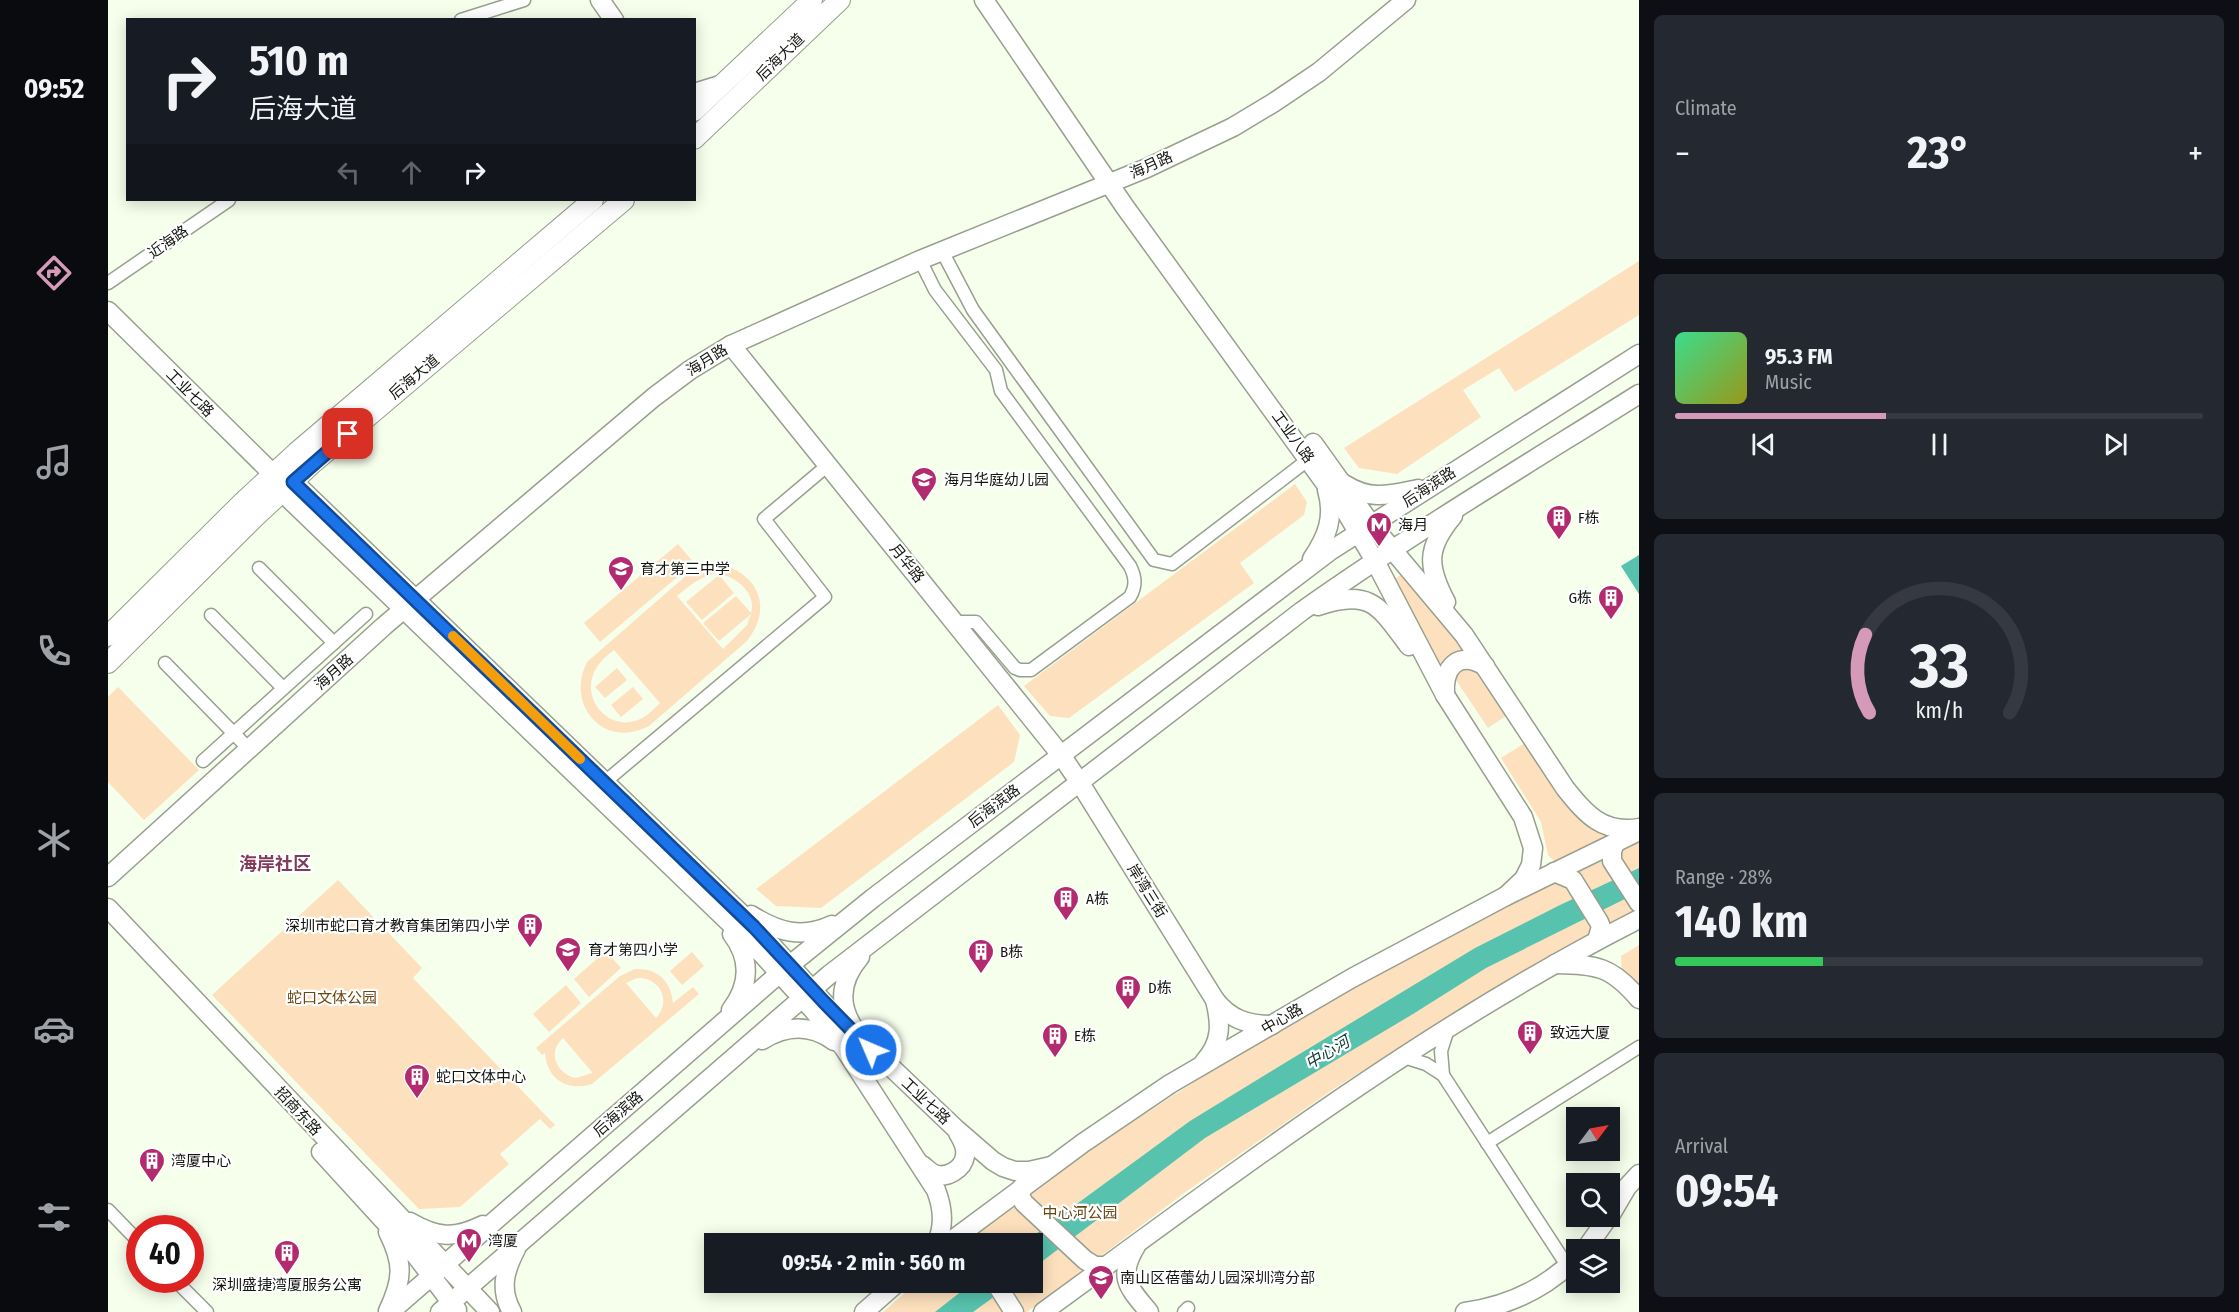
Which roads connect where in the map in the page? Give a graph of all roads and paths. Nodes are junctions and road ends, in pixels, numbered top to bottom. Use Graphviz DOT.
graph roads {
  1 [pos="524,0"];
  2 [pos="600,0"];
  3 [pos="812,0"];
  4 [pos="840,0"];
  5 [pos="984,0"];
  6 [pos="996,0"];
  7 [pos="1406,0"];
  8 [pos="467,18"];
  9 [pos="613,18"];
  10 [pos="724,83"];
  11 [pos="696,92"];
  12 [pos="696,109"];
  13 [pos="696,137"];
  14 [pos="1115,181"];
  15 [pos="228,201"];
  16 [pos="592,201"];
  17 [pos="623,201"];
  18 [pos="942,251"];
  19 [pos="920,260"];
  20 [pos="108,283"];
  21 [pos="108,311"];
  22 [pos="731,345"];
  23 [pos="1639,354"];
  24 [pos="1639,394"];
  25 [pos="1309,459"];
  26 [pos="828,465"];
  27 [pos="1322,477"];
  28 [pos="1340,481"];
  29 [pos="282,483"];
  30 [pos="1429,487"];
  31 [pos="1463,504"];
  32 [pos="1364,528"];
  33 [pos="1392,550"];
  34 [pos="1375,561"];
  35 [pos="259,568"];
  36 [pos="1306,569"];
  37 [pos="409,605"];
  38 [pos="1302,611"];
  39 [pos="366,614"];
  40 [pos="211,615"];
  41 [pos="954,622"];
  42 [pos="1464,635"];
  43 [pos="108,636"];
  44 [pos="334,643"];
  45 [pos="108,663"];
  46 [pos="165,663"];
  47 [pos="1485,666"];
  48 [pos="283,688"];
  49 [pos="1445,695"];
  50 [pos="234,733"];
  51 [pos="249,749"];
  52 [pos="1061,755"];
  53 [pos="202,760"];
  54 [pos="1080,783"];
  55 [pos="599,788"];
  56 [pos="1639,830"];
  57 [pos="1614,852"];
  58 [pos="1554,872"];
  59 [pos="108,877"];
  60 [pos="1506,896"];
  61 [pos="718,901"];
  62 [pos="1639,903"];
  63 [pos="108,908"];
  64 [pos="852,914"];
  65 [pos="1639,919"];
  66 [pos="108,924"];
  67 [pos="1598,931"];
  68 [pos="875,940"];
  69 [pos="1554,964"];
  70 [pos="785,969"];
  71 [pos="807,993"];
  72 [pos="1639,999"];
  73 [pos="1215,1000"];
  74 [pos="1272,1025"];
  75 [pos="719,1027"];
  76 [pos="1449,1027"];
  77 [pos="1639,1047"];
  78 [pos="844,1048"];
  79 [pos="871,1050"];
  80 [pos="732,1057"];
  81 [pos="1404,1057"];
  82 [pos="683,1058"];
  83 [pos="1199,1067"];
  84 [pos="1443,1075"];
  85 [pos="703,1083"];
  86 [pos="956,1129"];
  87 [pos="1487,1143"];
  88 [pos="921,1164"];
  89 [pos="1051,1166"];
  90 [pos="1639,1174"];
  91 [pos="543,1178"];
  92 [pos="1023,1195"];
  93 [pos="1620,1198"];
  94 [pos="566,1203"];
  95 [pos="108,1210"];
  96 [pos="389,1216"];
  97 [pos="496,1220"];
  98 [pos="126,1229"];
  99 [pos="939,1233"];
  100 [pos="969,1233"];
  101 [pos="1139,1242"];
  102 [pos="519,1244"];
  103 [pos="1566,1255"];
  104 [pos="1106,1266"];
  105 [pos="1566,1268"];
  106 [pos="438,1270"];
  107 [pos="467,1288"];
  108 [pos="188,1293"];
  109 [pos="886,1293"];
  110 [pos="1002,1293"];
  111 [pos="450,1309"];
  112 [pos="207,1312"];
  113 [pos="389,1312"];
  114 [pos="490,1312"];
  115 [pos="512,1312"];
  116 [pos="864,1312"];
  117 [pos="1014,1312"];
  118 [pos="1043,1312"];
  119 [pos="1149,1312"];
  120 [pos="1465,1312"];
  1 -- 8 [label="street"];
  2 -- 9 [label="main road"];
  3 -- 10 [label="main road, 后海大道"];
  4 -- 13 [label="main road, 后海大道"];
  5 -- 14 [label="main road, 工业八路"];
  6 -- 14 [label="main road, 工业八路"];
  7 -- 14 [label="main road, 海月路"];
  10 -- 11 [label="main road"];
  10 -- 12 [label="main road, 后海大道"];
  14 -- 18 [label="main road, 海月路"];
  14 -- 25 [label="main road, 工业八路"];
  14 -- 28 [label="main road, 工业八路"];
  15 -- 20 [label="street, 近海路"];
  16 -- 29 [label="main road, 后海大道"];
  17 -- 29 [label="main road, 后海大道"];
  18 -- 19 [label="main road, 海月路"];
  18 -- 25 [label="street"];
  19 -- 22 [label="main road, 海月路"];
  19 -- 41 [label="street"];
  21 -- 29 [label="main road, 工业七路"];
  22 -- 26 [label="main road, 月华路"];
  22 -- 37 [label="main road, 海月路"];
  23 -- 30 [label="main road, 后海滨路"];
  24 -- 31 [label="main road"];
  25 -- 27 [label="main road, 工业八路"];
  26 -- 41 [label="main road, 月华路"];
  26 -- 55 [label="street"];
  27 -- 32 [label="main road, 工业八路"];
  27 -- 36 [label="main road"];
  28 -- 30 [label="main road"];
  28 -- 32 [label="main road, 工业八路"];
  29 -- 37 [label="main road, 工业七路"];
  29 -- 43 [label="main road, 后海大道"];
  29 -- 45 [label="main road, 后海大道"];
  30 -- 32 [label="main road, 后海滨路"];
  31 -- 33 [label="main road"];
  31 -- 42 [label="main road"];
  32 -- 33 [label="main road, 工业八路"];
  32 -- 34 [label="main road, 工业八路"];
  32 -- 36 [label="main road, 后海滨路"];
  33 -- 34 [label="main road"];
  33 -- 42 [label="main road, 工业八路"];
  34 -- 38 [label="main road"];
  34 -- 49 [label="main road, 工业八路"];
  35 -- 44 [label="street"];
  36 -- 52 [label="main road, 后海滨路"];
  37 -- 51 [label="main road, 海月路"];
  37 -- 55 [label="main road, 工业七路"];
  38 -- 49 [label="main road"];
  38 -- 54 [label="main road"];
  39 -- 44 [label="street"];
  40 -- 48 [label="street"];
  41 -- 52 [label="main road, 月华路"];
  42 -- 47 [label="main road, 工业八路"];
  44 -- 48 [label="street"];
  46 -- 50 [label="street"];
  47 -- 49 [label="main road"];
  47 -- 56 [label="main road, 工业八路"];
  48 -- 50 [label="street"];
  49 -- 60 [label="main road, 工业八路"];
  50 -- 51 [label="street"];
  50 -- 53 [label="street"];
  51 -- 59 [label="main road, 海月路"];
  52 -- 54 [label="main road, 月华路"];
  52 -- 64 [label="main road, 后海滨路"];
  54 -- 68 [label="main road"];
  54 -- 73 [label="main road, 岸湾三街"];
  55 -- 61 [label="main road, 工业七路"];
  56 -- 57 [label="main road, 中心路"];
  57 -- 58 [label="main road, 中心路"];
  57 -- 62 [label="main road"];
  58 -- 60 [label="main road, 中心路"];
  58 -- 67 [label="main road"];
  60 -- 74 [label="main road, 中心路"];
  61 -- 64 [label="main road"];
  61 -- 70 [label="main road, 工业七路"];
  61 -- 75 [label="main road"];
  63 -- 96 [label="main road, 招商东路"];
  64 -- 70 [label="main road, 后海滨路"];
  65 -- 67 [label="main road"];
  66 -- 96 [label="main road, 招商东路"];
  67 -- 69 [label="main road"];
  68 -- 71 [label="main road"];
  68 -- 79 [label="main road"];
  69 -- 72 [label="main road"];
  69 -- 76 [label="main road"];
  70 -- 71 [label="main road, 工业七路"];
  70 -- 75 [label="main road, 后海滨路"];
  71 -- 78 [label="main road, 工业七路"];
  71 -- 79 [label="main road, 工业七路"];
  71 -- 80 [label="main road"];
  73 -- 74 [label="main road"];
  73 -- 83 [label="main road"];
  74 -- 83 [label="main road, 中心路"];
  75 -- 82 [label="main road, 后海滨路"];
  76 -- 81 [label="main road"];
  76 -- 84 [label="street"];
  77 -- 87 [label="street"];
  78 -- 80 [label="main road"];
  78 -- 88 [label="main road, 工业七路"];
  79 -- 86 [label="main road, 工业七路"];
  80 -- 85 [label="main road"];
  81 -- 84 [label="street"];
  81 -- 101 [label="main road"];
  82 -- 85 [label="main road"];
  82 -- 91 [label="main road, 后海滨路"];
  83 -- 89 [label="main road, 中心路"];
  84 -- 87 [label="street"];
  85 -- 94 [label="main road"];
  86 -- 88 [label="main road"];
  86 -- 89 [label="main road, 工业七路"];
  87 -- 103 [label="street"];
  88 -- 99 [label="main road, 工业七路"];
  89 -- 92 [label="main road, 中心路"];
  90 -- 93 [label="main road"];
  91 -- 94 [label="main road"];
  91 -- 97 [label="main road, 后海滨路"];
  92 -- 100 [label="main road, 中心路"];
  92 -- 104 [label="main road"];
  94 -- 102 [label="main road"];
  95 -- 98 [label="street"];
  96 -- 97 [label="main road"];
  96 -- 106 [label="main road, 招商东路"];
  96 -- 113 [label="main road"];
  97 -- 106 [label="main road, 后海滨路"];
  101 -- 104 [label="main road"];
  101 -- 119 [label="main road"];
  102 -- 107 [label="main road"];
  102 -- 115 [label="main road"];
  104 -- 118 [label="main road"];
  105 -- 120 [label="main road"];
  106 -- 107 [label="main road, 招商东路"];
  106 -- 111 [label="main road, 招商东路"];
  106 -- 113 [label="main road, 后海滨路"];
  107 -- 111 [label="main road"];
  107 -- 114 [label="main road, 招商东路"];
  108 -- 112 [label="street"];
  109 -- 116 [label="main road"];
  110 -- 117 [label="main road"];
}
